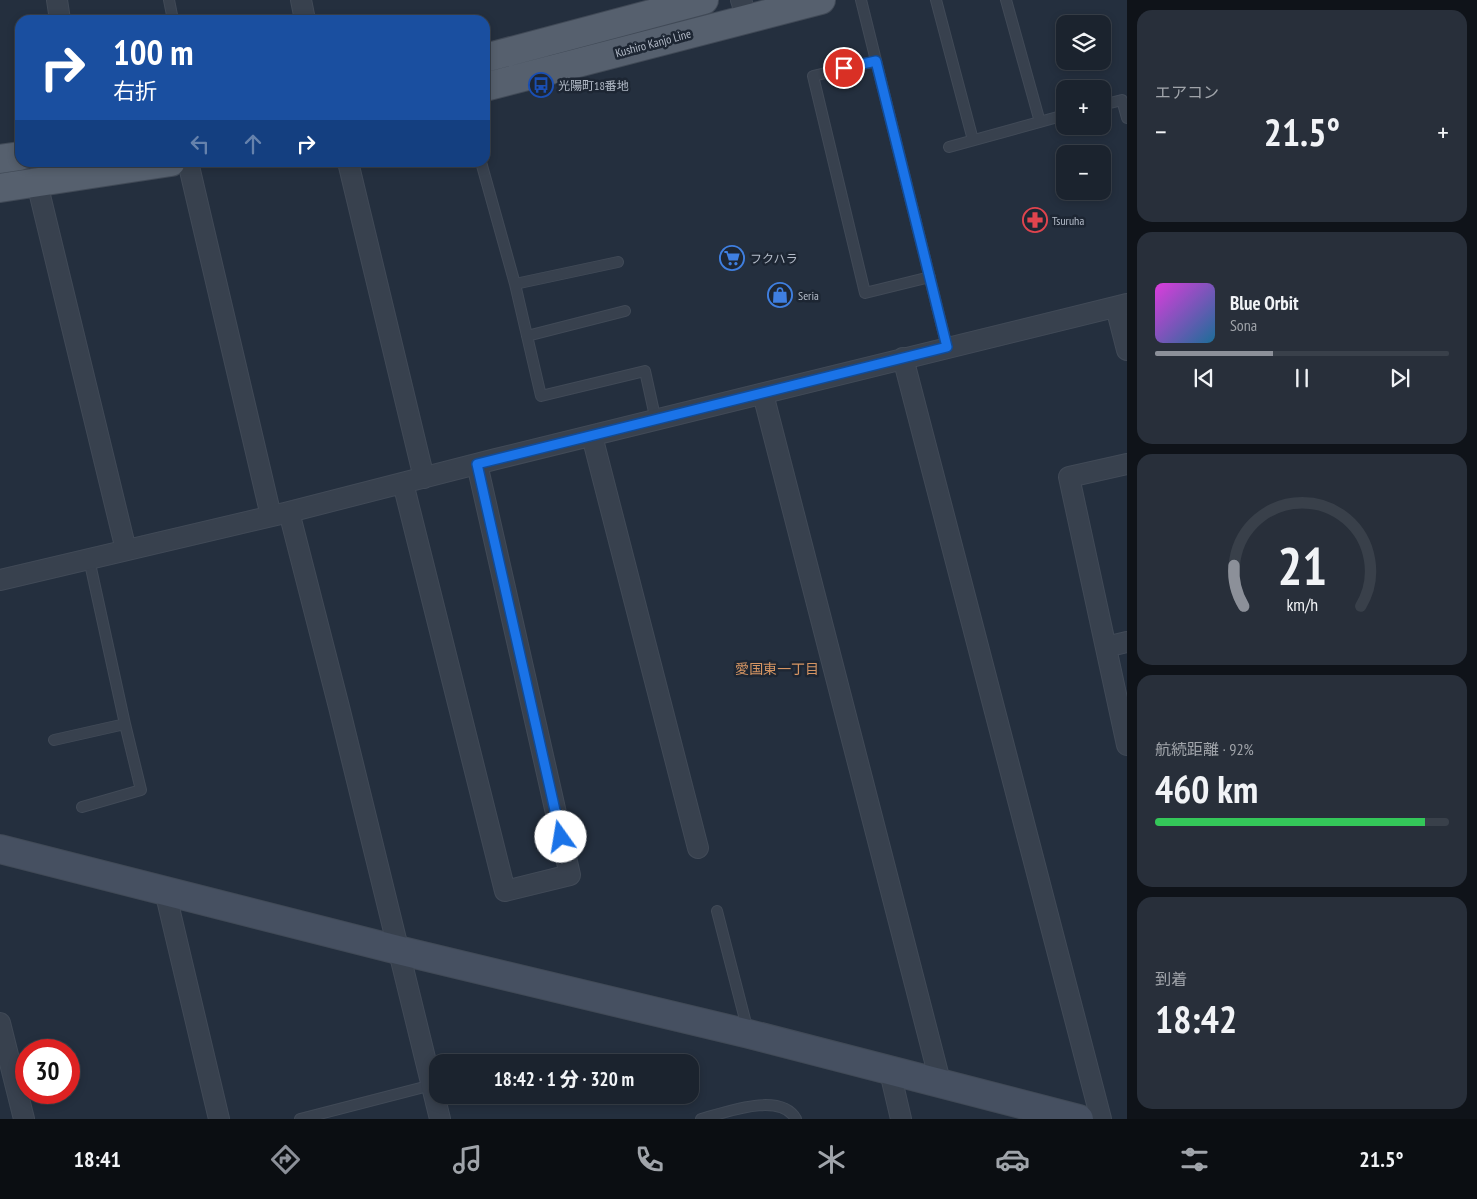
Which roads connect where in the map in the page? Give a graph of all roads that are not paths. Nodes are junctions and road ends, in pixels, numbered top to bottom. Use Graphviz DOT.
graph roads {
  1 [pos="57,0"];
  2 [pos="169,0"];
  3 [pos="301,0"];
  4 [pos="704,0"];
  5 [pos="820,0"];
  6 [pos="861,0"];
  7 [pos="936,0"];
  8 [pos="1006,0"];
  9 [pos="744,9"];
  10 [pos="59,15"];
  11 [pos="172,15"];
  12 [pos="304,15"];
  13 [pos="490,57"];
  14 [pos="876,61"];
  15 [pos="490,85"];
  16 [pos="1111,103"];
  17 [pos="1056,118"];
  18 [pos="1127,118"];
  19 [pos="1040,122"];
  20 [pos="973,140"];
  21 [pos="949,147"];
  22 [pos="15,157"];
  23 [pos="0,159"];
  24 [pos="139,167"];
  25 [pos="189,167"];
  26 [pos="349,167"];
  27 [pos="482,167"];
  28 [pos="37,183"];
  29 [pos="0,188"];
  30 [pos="618,262"];
  31 [pos="930,277"];
  32 [pos="515,284"];
  33 [pos="1122,306"];
  34 [pos="625,311"];
  35 [pos="527,336"];
  36 [pos="947,347"];
  37 [pos="1127,350"];
  38 [pos="903,358"];
  39 [pos="763,394"];
  40 [pos="656,420"];
  41 [pos="592,436"];
  42 [pos="477,464"];
  43 [pos="1127,464"];
  44 [pos="424,478"];
  45 [pos="402,483"];
  46 [pos="280,514"];
  47 [pos="126,550"];
  48 [pos="89,559"];
  49 [pos="0,580"];
  50 [pos="1127,642"];
  51 [pos="1106,647"];
  52 [pos="125,724"];
  53 [pos="54,740"];
  54 [pos="1127,745"];
  55 [pos="82,807"];
  56 [pos="698,848"];
  57 [pos="0,849"];
  58 [pos="165,890"];
  59 [pos="717,911"];
  60 [pos="398,950"];
  61 [pos="0,1023"];
  62 [pos="749,1034"];
  63 [pos="890,1072"];
  64 [pos="429,1073"];
  65 [pos="941,1085"];
  66 [pos="429,1086"];
  67 [pos="436,1104"];
  68 [pos="24,1119"];
  69 [pos="219,1119"];
  70 [pos="300,1119"];
  71 [pos="440,1119"];
  72 [pos="701,1119"];
  73 [pos="796,1119"];
  74 [pos="901,1119"];
  75 [pos="1079,1119"];
  76 [pos="1101,1119"];
  1 -- 10 [label="street"];
  2 -- 11 [label="lane"];
  3 -- 12 [label="street"];
  4 -- 13 [label="main road"];
  5 -- 9 [label="main road, Kushiro Kanjo Line"];
  6 -- 14 [label="lane"];
  7 -- 20 [label="lane"];
  8 -- 19 [label="lane"];
  9 -- 15 [label="main road, Kushiro Kanjo Line"];
  14 -- 31 [label="lane"];
  14 -- 31 [label="lane"];
  16 -- 18 [label="lane"];
  17 -- 19 [label="lane"];
  19 -- 20 [label="lane"];
  20 -- 21 [label="lane"];
  22 -- 23 [label="main road"];
  24 -- 28 [label="main road"];
  25 -- 46 [label="street"];
  26 -- 44 [label="street"];
  27 -- 32 [label="lane"];
  28 -- 29 [label="main road"];
  28 -- 47 [label="street"];
  30 -- 32 [label="lane"];
  31 -- 36 [label="lane"];
  32 -- 35 [label="lane"];
  33 -- 36 [label="street"];
  33 -- 37 [label="street"];
  34 -- 35 [label="lane"];
  35 -- 40 [label="lane"];
  36 -- 38 [label="street"];
  38 -- 39 [label="street"];
  38 -- 76 [label="street"];
  39 -- 40 [label="street"];
  39 -- 65 [label="street"];
  40 -- 41 [label="street"];
  41 -- 42 [label="street"];
  41 -- 56 [label="street"];
  42 -- 44 [label="street"];
  42 -- 45 [label="street"];
  43 -- 51 [label="street"];
  44 -- 45 [label="street"];
  45 -- 46 [label="street"];
  46 -- 47 [label="street"];
  46 -- 60 [label="street"];
  47 -- 48 [label="street"];
  48 -- 49 [label="street"];
  48 -- 52 [label="lane"];
  50 -- 51 [label="street"];
  51 -- 54 [label="street"];
  52 -- 53 [label="lane"];
  52 -- 55 [label="lane"];
  57 -- 58 [label="street"];
  58 -- 60 [label="street"];
  58 -- 69 [label="street"];
  59 -- 62 [label="lane"];
  60 -- 62 [label="street"];
  60 -- 64 [label="street"];
  61 -- 68 [label="street"];
  62 -- 63 [label="street"];
  63 -- 65 [label="street"];
  63 -- 74 [label="street"];
  65 -- 75 [label="street"];
  66 -- 70 [label="lane"];
  67 -- 71 [label="street"];
  72 -- 73 [label="lane"];
}
